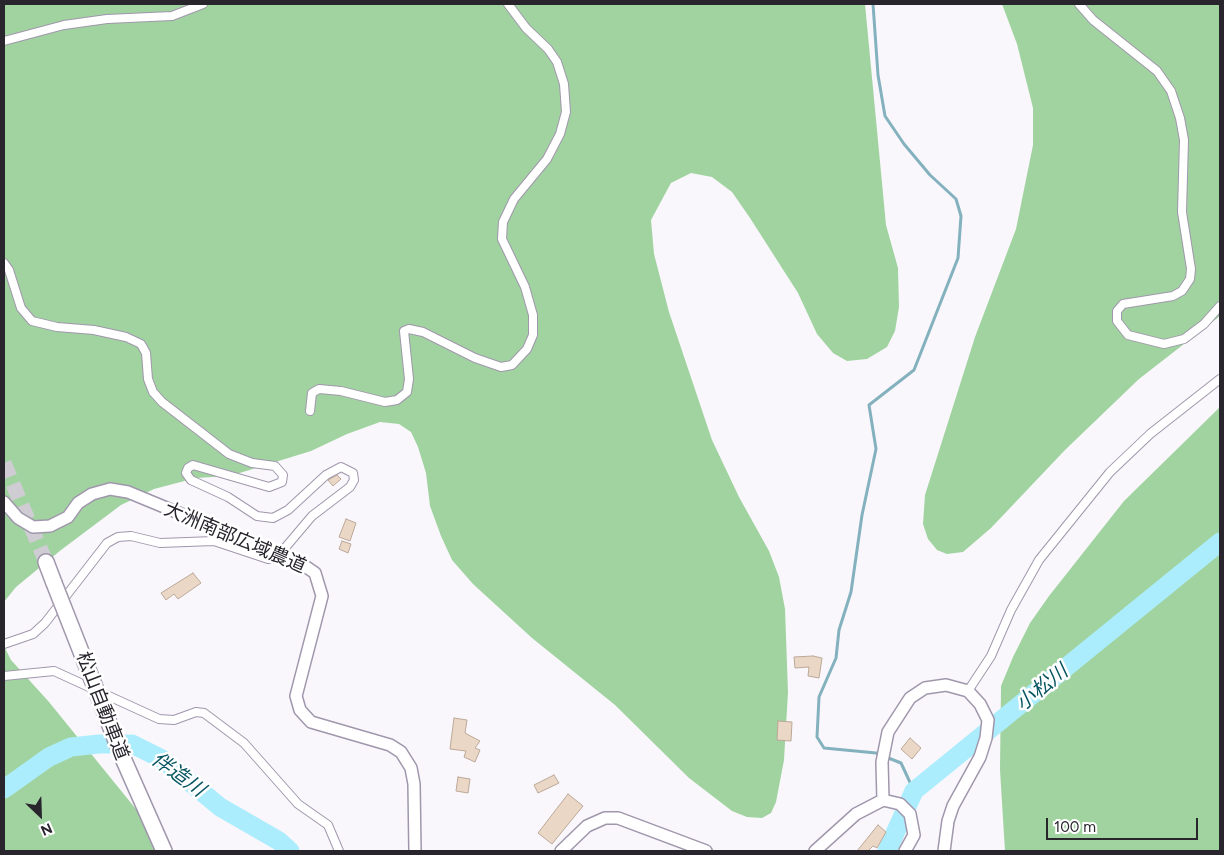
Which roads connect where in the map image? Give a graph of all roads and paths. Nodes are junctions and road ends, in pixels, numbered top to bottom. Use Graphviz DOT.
graph roads {
  1 [pos="203,4"];
  2 [pos="508,4"];
  3 [pos="1079,4"];
  4 [pos="4,41"];
  5 [pos="4,263"];
  6 [pos="1220,306"];
  7 [pos="1220,380"];
  8 [pos="310,411"];
  9 [pos="4,502"];
  10 [pos="279,555"];
  11 [pos="46,562"];
  12 [pos="4,644"];
  13 [pos="4,676"];
  14 [pos="968,692"];
  15 [pos="122,756"];
  16 [pos="883,800"];
  17 [pos="155,851"];
  18 [pos="164,851"];
  19 [pos="339,851"];
  20 [pos="415,851"];
  21 [pos="561,851"];
  22 [pos="706,851"];
  23 [pos="815,851"];
  24 [pos="905,851"];
  25 [pos="944,851"];
  1 -- 4 [label="street"];
  2 -- 8 [label="street"];
  3 -- 6 [label="street"];
  5 -- 10 [label="street"];
  7 -- 14 [label="street"];
  9 -- 10 [label="street, 大洲南部広域農道"];
  10 -- 12 [label="street"];
  10 -- 20 [label="street, 大洲南部広域農道"];
  11 -- 15 [label="highway, 松山自動車道, bridge"];
  13 -- 19 [label="street"];
  14 -- 16 [label="street"];
  14 -- 25 [label="street"];
  15 -- 17 [label="highway, 松山自動車道"];
  15 -- 18 [label="highway"];
  16 -- 23 [label="street"];
  16 -- 24 [label="street"];
  21 -- 22 [label="street"];
}
